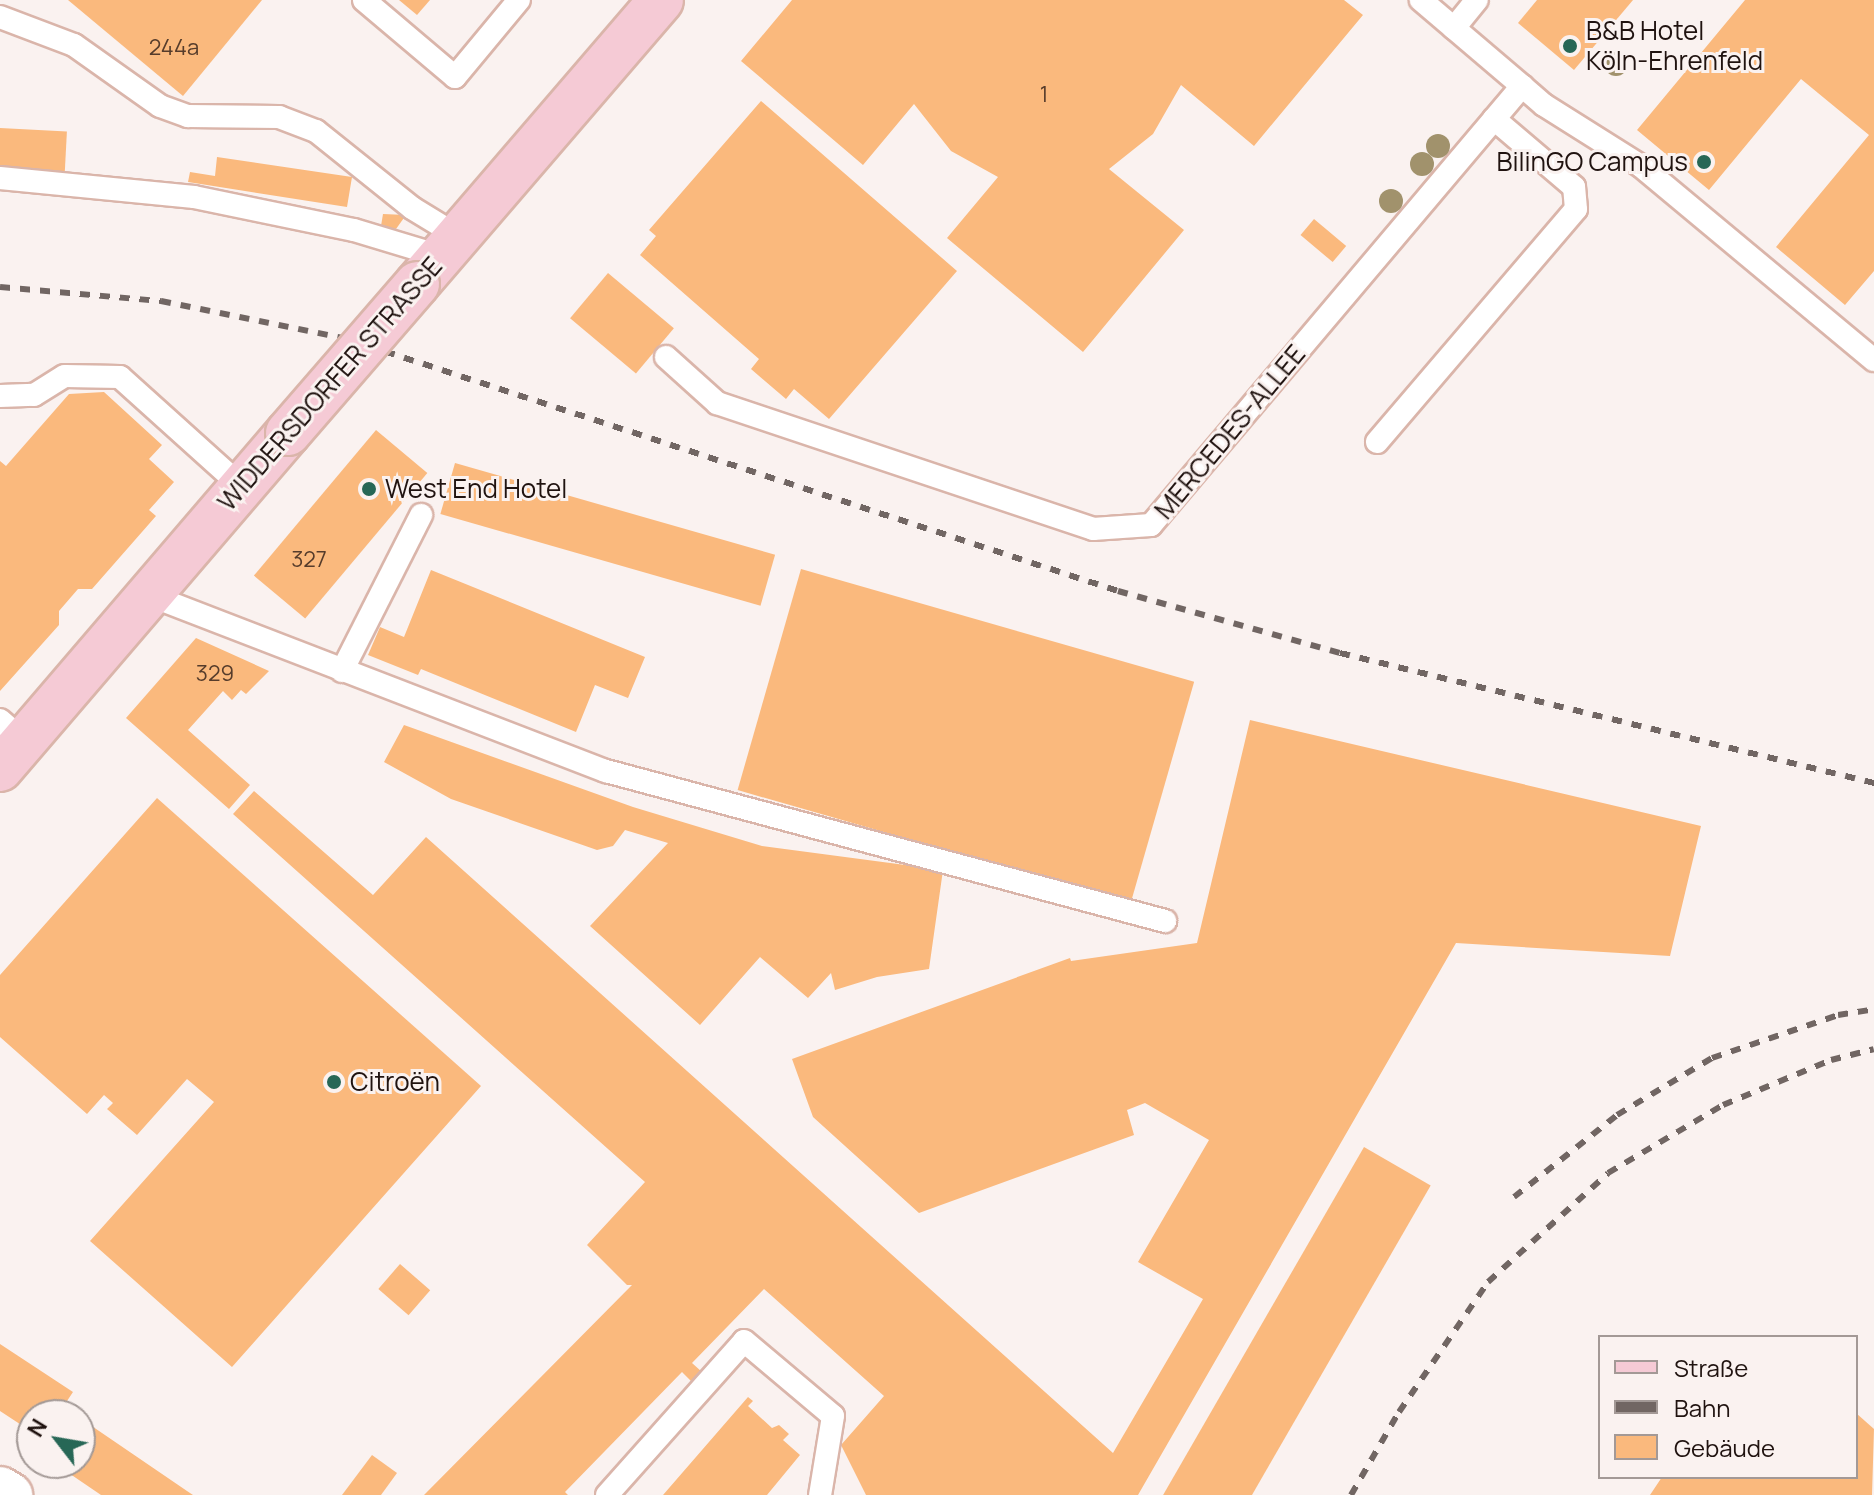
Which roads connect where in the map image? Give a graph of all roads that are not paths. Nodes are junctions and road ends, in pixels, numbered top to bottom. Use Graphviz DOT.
graph roads {
  1 [pos="364,0"];
  2 [pos="519,0"];
  3 [pos="661,0"];
  4 [pos="1421,0"];
  5 [pos="1477,0"];
  6 [pos="0,17"];
  7 [pos="1454,28"];
  8 [pos="1522,86"];
  9 [pos="1494,119"];
  10 [pos="0,178"];
  11 [pos="438,259"];
  12 [pos="1870,349"];
  13 [pos="666,357"];
  14 [pos="0,396"];
  15 [pos="1377,442"];
  16 [pos="242,487"];
  17 [pos="421,515"];
  18 [pos="149,595"];
  19 [pos="342,671"];
  20 [pos="8,743"];
  21 [pos="1165,921"];
  22 [pos="0,1489"];
  23 [pos="10,1495"];
  24 [pos="607,1495"];
  25 [pos="820,1495"];
  1 -- 2 [label="lane"];
  3 -- 11 [label="main road, WIDDERSDORFER STRASSE"];
  4 -- 7 [label="lane"];
  5 -- 7 [label="lane"];
  6 -- 11 [label="lane"];
  7 -- 8 [label="lane"];
  8 -- 9 [label="lane, MERCEDES-ALLEE"];
  8 -- 12 [label="lane"];
  9 -- 13 [label="lane, MERCEDES-ALLEE"];
  9 -- 15 [label="lane"];
  10 -- 11 [label="lane"];
  11 -- 16 [label="main road, WIDDERSDORFER STRASSE, bridge"];
  14 -- 16 [label="lane"];
  16 -- 18 [label="main road, WIDDERSDORFER STRASSE"];
  17 -- 19 [label="lane"];
  18 -- 19 [label="lane"];
  18 -- 20 [label="main road, WIDDERSDORFER STRASSE"];
  19 -- 21 [label="lane"];
  22 -- 23 [label="street"];
  24 -- 25 [label="lane"];
}
